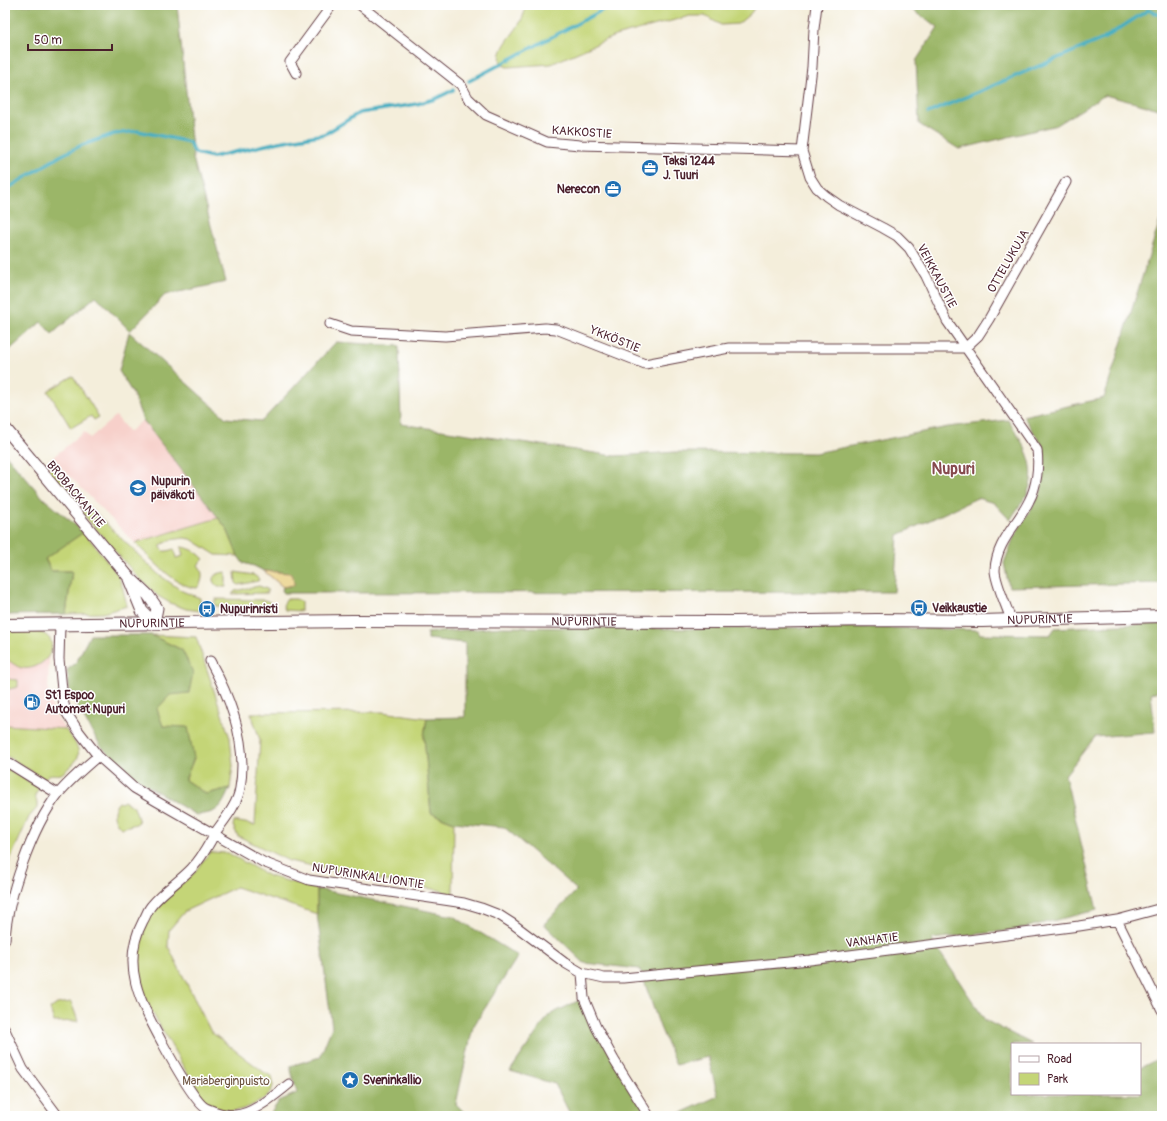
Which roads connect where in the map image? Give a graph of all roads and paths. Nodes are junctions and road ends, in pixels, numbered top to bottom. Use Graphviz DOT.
graph roads {
  1 [pos="332,5"];
  2 [pos="360,5"];
  3 [pos="817,5"];
  4 [pos="296,73"];
  5 [pos="802,151"];
  6 [pos="1066,182"];
  7 [pos="330,324"];
  8 [pos="965,348"];
  9 [pos="5,428"];
  10 [pos="1162,616"];
  11 [pos="1011,620"];
  12 [pos="154,623"];
  13 [pos="5,625"];
  14 [pos="60,625"];
  15 [pos="210,661"];
  16 [pos="98,756"];
  17 [pos="5,761"];
  18 [pos="58,794"];
  19 [pos="215,834"];
  20 [pos="1162,908"];
  21 [pos="1117,920"];
  22 [pos="5,940"];
  23 [pos="582,973"];
  24 [pos="1162,1010"];
  25 [pos="5,1030"];
  26 [pos="289,1084"];
  27 [pos="58,1116"];
  28 [pos="649,1116"];
  1 -- 4 [label="street"];
  2 -- 5 [label="street, KAKKOSTIE"];
  3 -- 5 [label="street, VEIKKAUSTIE"];
  5 -- 8 [label="street, VEIKKAUSTIE"];
  6 -- 8 [label="street, OTTELUKUJA"];
  7 -- 8 [label="street, YKKÖSTIE"];
  8 -- 11 [label="street, VEIKKAUSTIE"];
  9 -- 12 [label="street, BROBACKANTIE"];
  10 -- 11 [label="main road, NUPURINTIE"];
  11 -- 12 [label="main road, NUPURINTIE"];
  12 -- 14 [label="main road, NUPURINTIE"];
  13 -- 14 [label="main road, NUPURINTIE"];
  14 -- 16 [label="street, NUPURINKALLIONTIE"];
  15 -- 19 [label="street"];
  16 -- 18 [label="street"];
  16 -- 19 [label="street, NUPURINKALLIONTIE"];
  17 -- 18 [label="street"];
  18 -- 22 [label="street"];
  19 -- 23 [label="street, NUPURINKALLIONTIE"];
  19 -- 26 [label="street"];
  20 -- 21 [label="street, VANHATIE"];
  21 -- 23 [label="street, VANHATIE"];
  21 -- 24 [label="street"];
  23 -- 28 [label="street"];
  25 -- 27 [label="street"];
}
